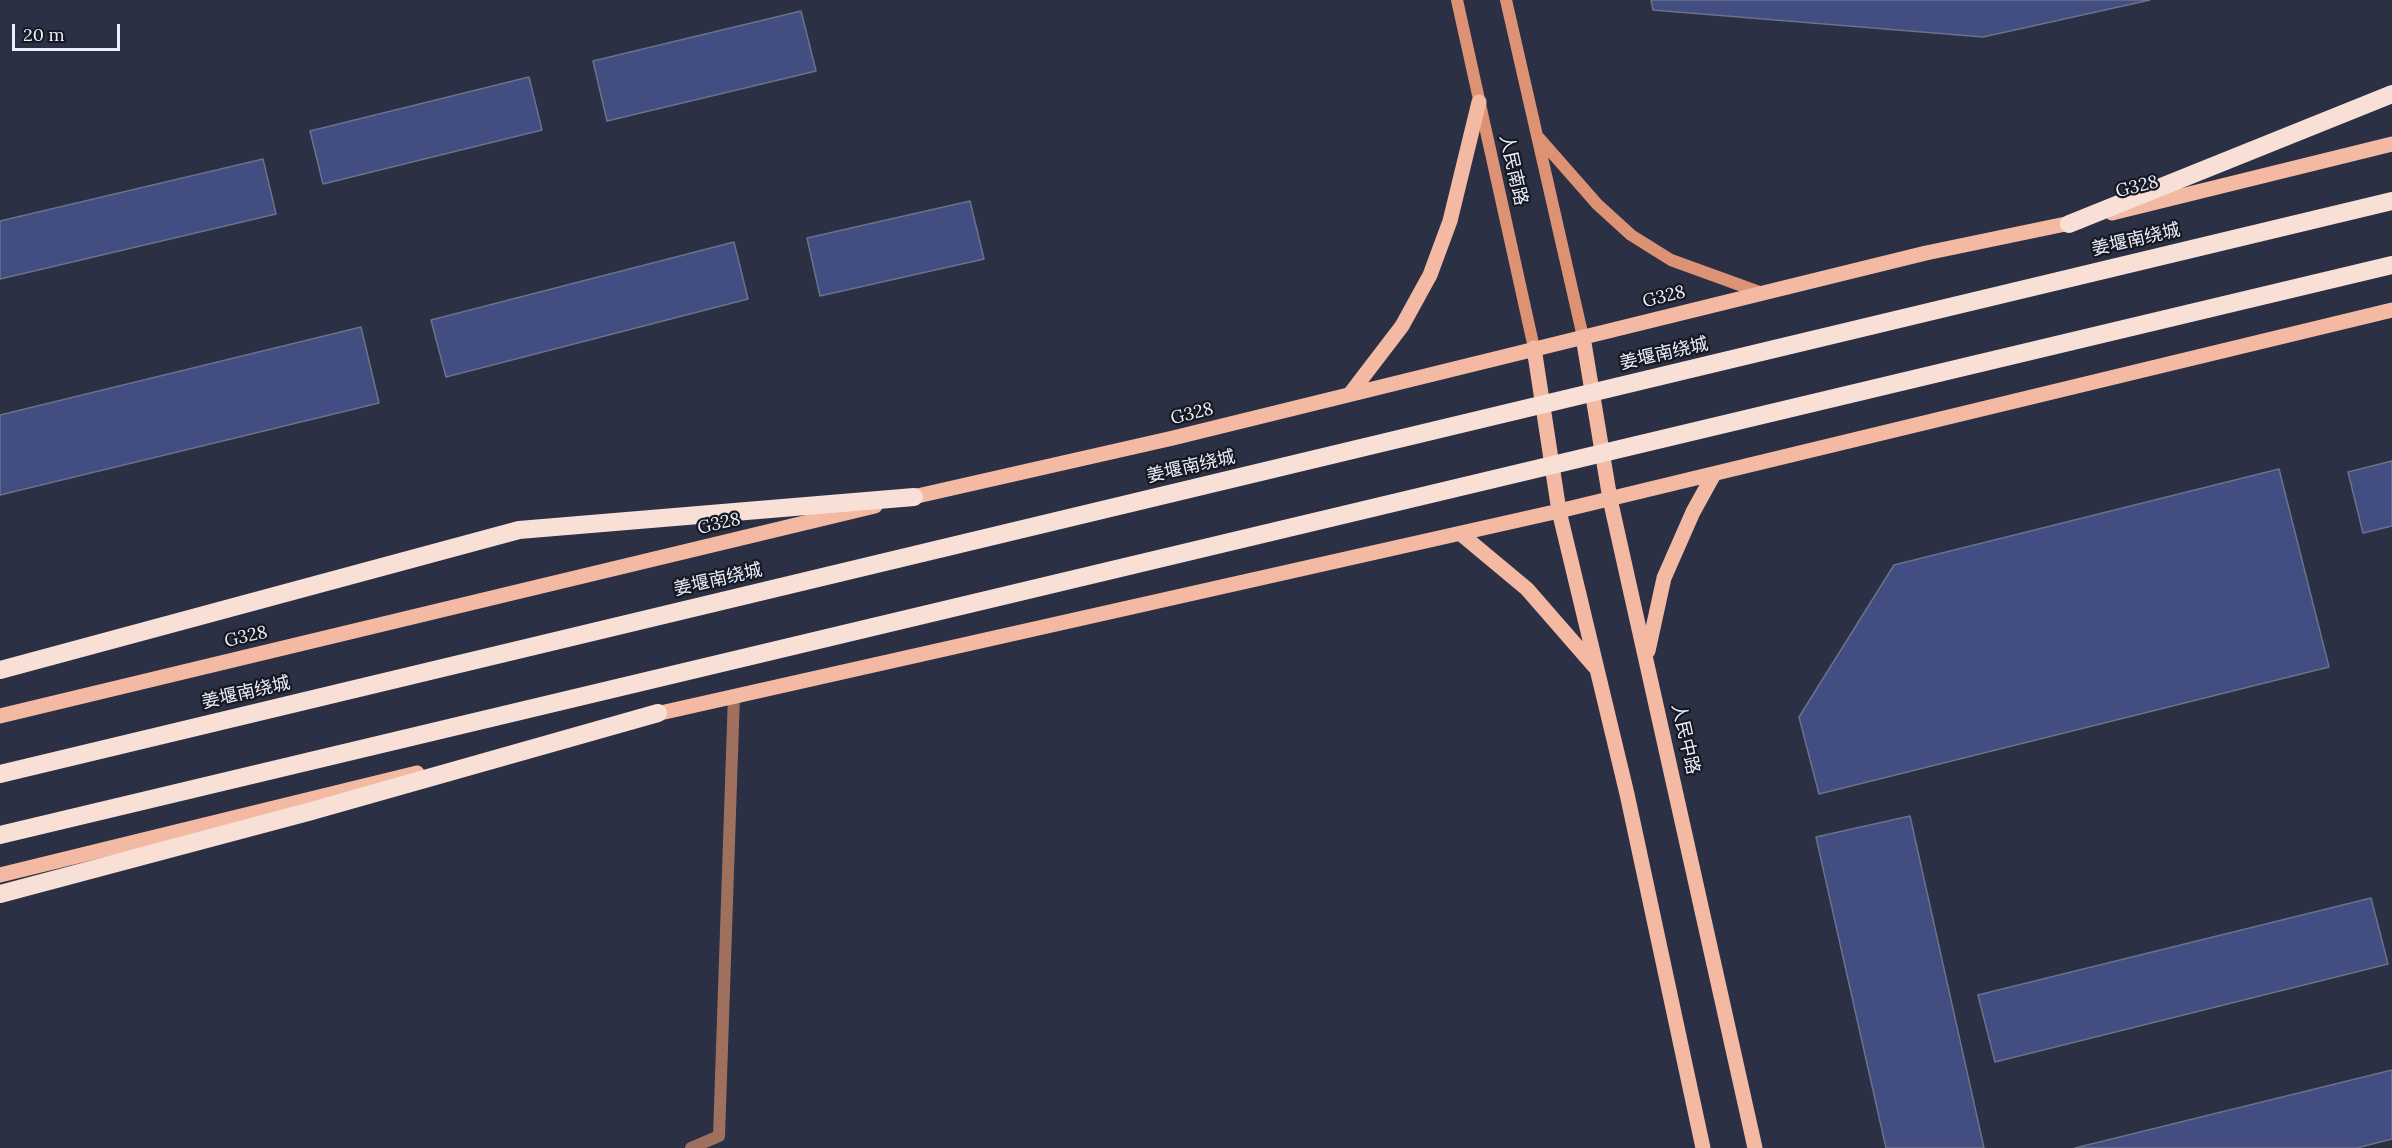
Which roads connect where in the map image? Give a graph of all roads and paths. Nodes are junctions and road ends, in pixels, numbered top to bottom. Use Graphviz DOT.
graph roads {
  1 [pos="1456,0"];
  2 [pos="1506,0"];
  3 [pos="2392,94"];
  4 [pos="1479,102"];
  5 [pos="1538,136"];
  6 [pos="2392,144"];
  7 [pos="2392,201"];
  8 [pos="2069,224"];
  9 [pos="2392,265"];
  10 [pos="1762,293"];
  11 [pos="2392,310"];
  12 [pos="1583,337"];
  13 [pos="1534,348"];
  14 [pos="1350,394"];
  15 [pos="1714,474"];
  16 [pos="914,497"];
  17 [pos="1610,499"];
  18 [pos="1559,512"];
  19 [pos="1461,534"];
  20 [pos="1646,657"];
  21 [pos="0,670"];
  22 [pos="1598,670"];
  23 [pos="734,695"];
  24 [pos="658,713"];
  25 [pos="0,716"];
  26 [pos="0,774"];
  27 [pos="0,835"];
  28 [pos="0,875"];
  29 [pos="0,894"];
  30 [pos="691,1148"];
  31 [pos="1703,1148"];
  32 [pos="1755,1148"];
  1 -- 4 [label="main road, 人民南路"];
  2 -- 5 [label="main road, 人民南路"];
  3 -- 8 [label="highway"];
  4 -- 13 [label="main road, 人民南路"];
  4 -- 14 [label="main road"];
  5 -- 10 [label="main road"];
  5 -- 12 [label="main road, 人民南路"];
  6 -- 8 [label="main road, G328 / G328"];
  7 -- 26 [label="highway, 姜堰南绕城, bridge"];
  8 -- 10 [label="main road, G328 / G328"];
  9 -- 27 [label="highway, bridge"];
  10 -- 12 [label="main road, G328 / G328"];
  11 -- 15 [label="main road"];
  12 -- 13 [label="main road, G328 / G328"];
  12 -- 17 [label="main road, 人民中路"];
  13 -- 14 [label="main road, G328 / G328"];
  13 -- 18 [label="main road"];
  14 -- 16 [label="main road, G328 / G328"];
  15 -- 17 [label="main road"];
  15 -- 20 [label="main road"];
  16 -- 21 [label="highway"];
  16 -- 25 [label="main road, G328 / G328"];
  17 -- 18 [label="main road"];
  17 -- 20 [label="main road, 人民中路"];
  18 -- 19 [label="main road"];
  18 -- 22 [label="main road"];
  19 -- 22 [label="main road"];
  19 -- 23 [label="main road"];
  20 -- 32 [label="main road, 人民中路"];
  22 -- 31 [label="main road"];
  23 -- 24 [label="main road"];
  23 -- 30 [label="street"];
  24 -- 28 [label="main road"];
  24 -- 29 [label="highway"];
}
